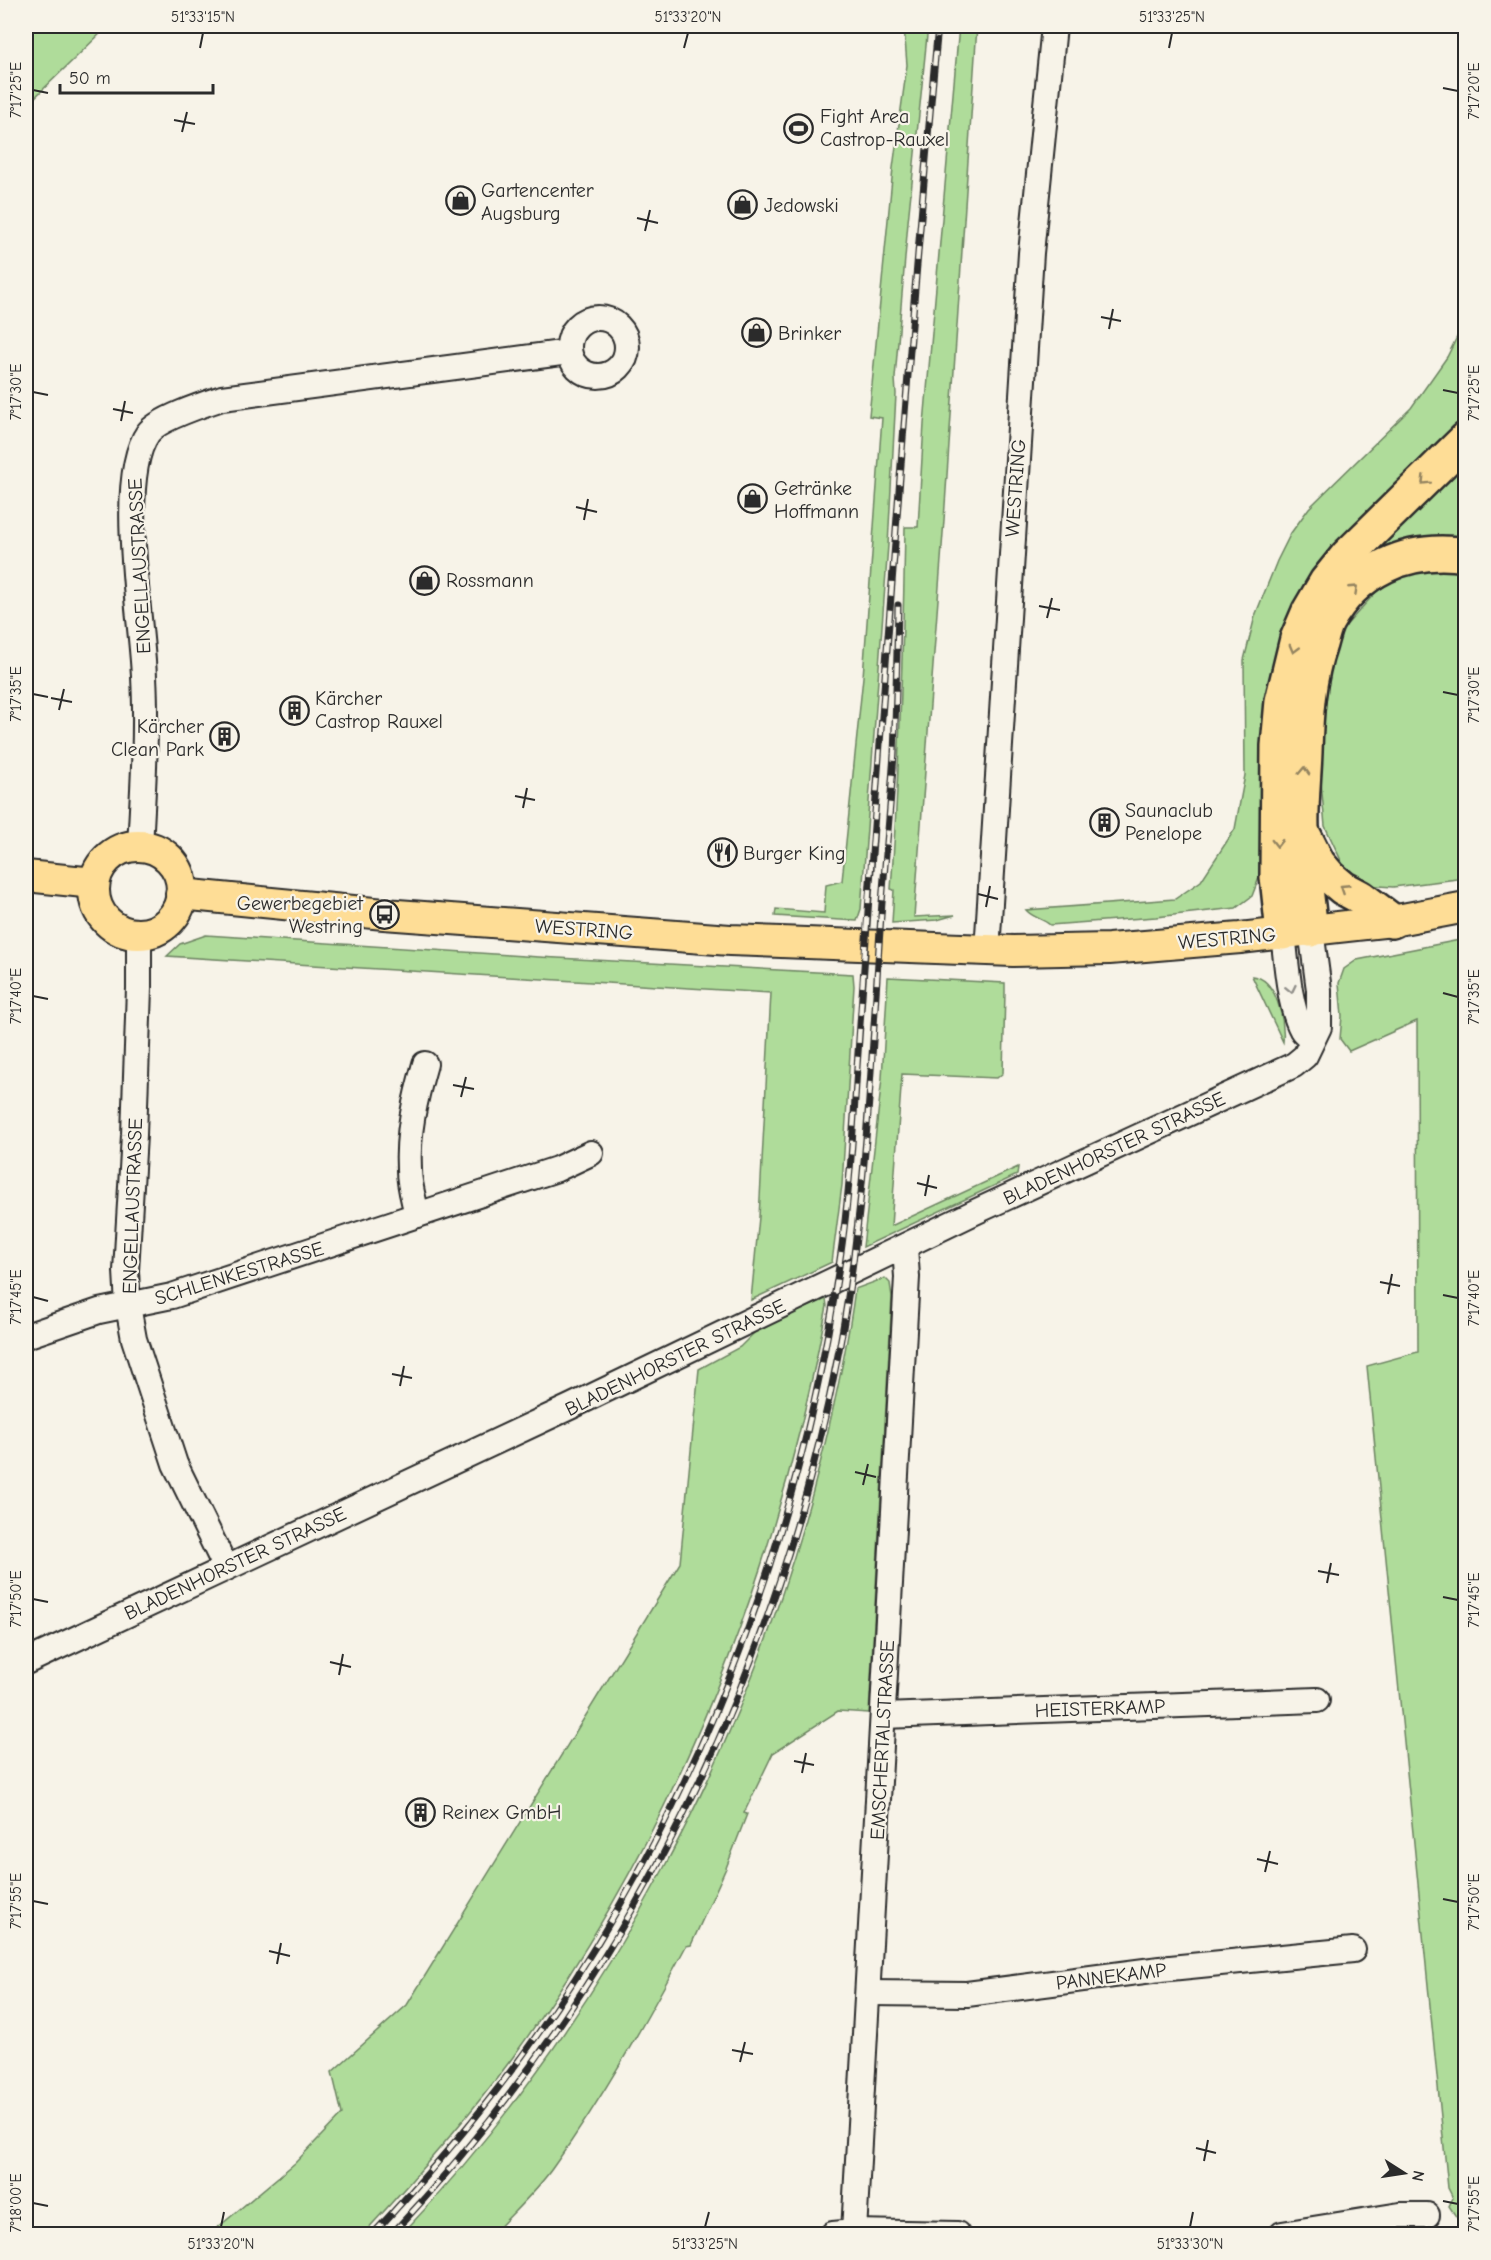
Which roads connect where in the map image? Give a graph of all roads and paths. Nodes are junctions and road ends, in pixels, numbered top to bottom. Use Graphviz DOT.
graph roads {
  1 [pos="1054,26"];
  2 [pos="569,352"];
  3 [pos="1466,439"];
  4 [pos="1466,555"];
  5 [pos="1302,830"];
  6 [pos="140,846"];
  7 [pos="26,876"];
  8 [pos="94,884"];
  9 [pos="182,894"];
  10 [pos="1466,907"];
  11 [pos="1392,921"];
  12 [pos="1297,931"];
  13 [pos="139,933"];
  14 [pos="987,951"];
  15 [pos="425,1064"];
  16 [pos="591,1153"];
  17 [pos="417,1215"];
  18 [pos="904,1247"];
  19 [pos="128,1306"];
  20 [pos="26,1336"];
  21 [pos="226,1568"];
  22 [pos="26,1662"];
  23 [pos="1317,1700"];
  24 [pos="883,1716"];
  25 [pos="1353,1950"];
  26 [pos="868,1993"];
  27 [pos="1427,2215"];
  28 [pos="844,2234"];
  29 [pos="957,2235"];
  30 [pos="1282,2235"];
  1 -- 14 [label="street, WESTRING"];
  2 -- 6 [label="street, ENGELLAUSTRASSE"];
  3 -- 12 [label="highway, one-way"];
  5 -- 4 [label="highway, one-way"];
  11 -- 5 [label="highway, one-way"];
  5 -- 12 [label="highway"];
  6 -- 8 [label="main road"];
  6 -- 9 [label="main road"];
  7 -- 8 [label="main road"];
  8 -- 13 [label="main road"];
  9 -- 13 [label="main road"];
  9 -- 14 [label="main road, WESTRING"];
  10 -- 11 [label="main road, WESTRING"];
  11 -- 12 [label="main road, WESTRING"];
  12 -- 14 [label="main road, WESTRING"];
  12 -- 18 [label="street, BLADENHORSTER STRASSE"];
  13 -- 19 [label="street, ENGELLAUSTRASSE"];
  15 -- 17 [label="street"];
  16 -- 17 [label="street, SCHLENKESTRASSE"];
  17 -- 19 [label="street, SCHLENKESTRASSE"];
  18 -- 21 [label="street, BLADENHORSTER STRASSE"];
  18 -- 24 [label="street, EMSCHERTALSTRASSE"];
  19 -- 20 [label="street, SCHLENKESTRASSE"];
  19 -- 21 [label="street, ENGELLAUSTRASSE"];
  21 -- 22 [label="street, BLADENHORSTER STRASSE"];
  23 -- 24 [label="street, HEISTERKAMP"];
  24 -- 26 [label="street, EMSCHERTALSTRASSE"];
  25 -- 26 [label="street, PANNEKAMP"];
  26 -- 28 [label="street, EMSCHERTALSTRASSE"];
  27 -- 30 [label="street"];
  28 -- 29 [label="street"];
}
